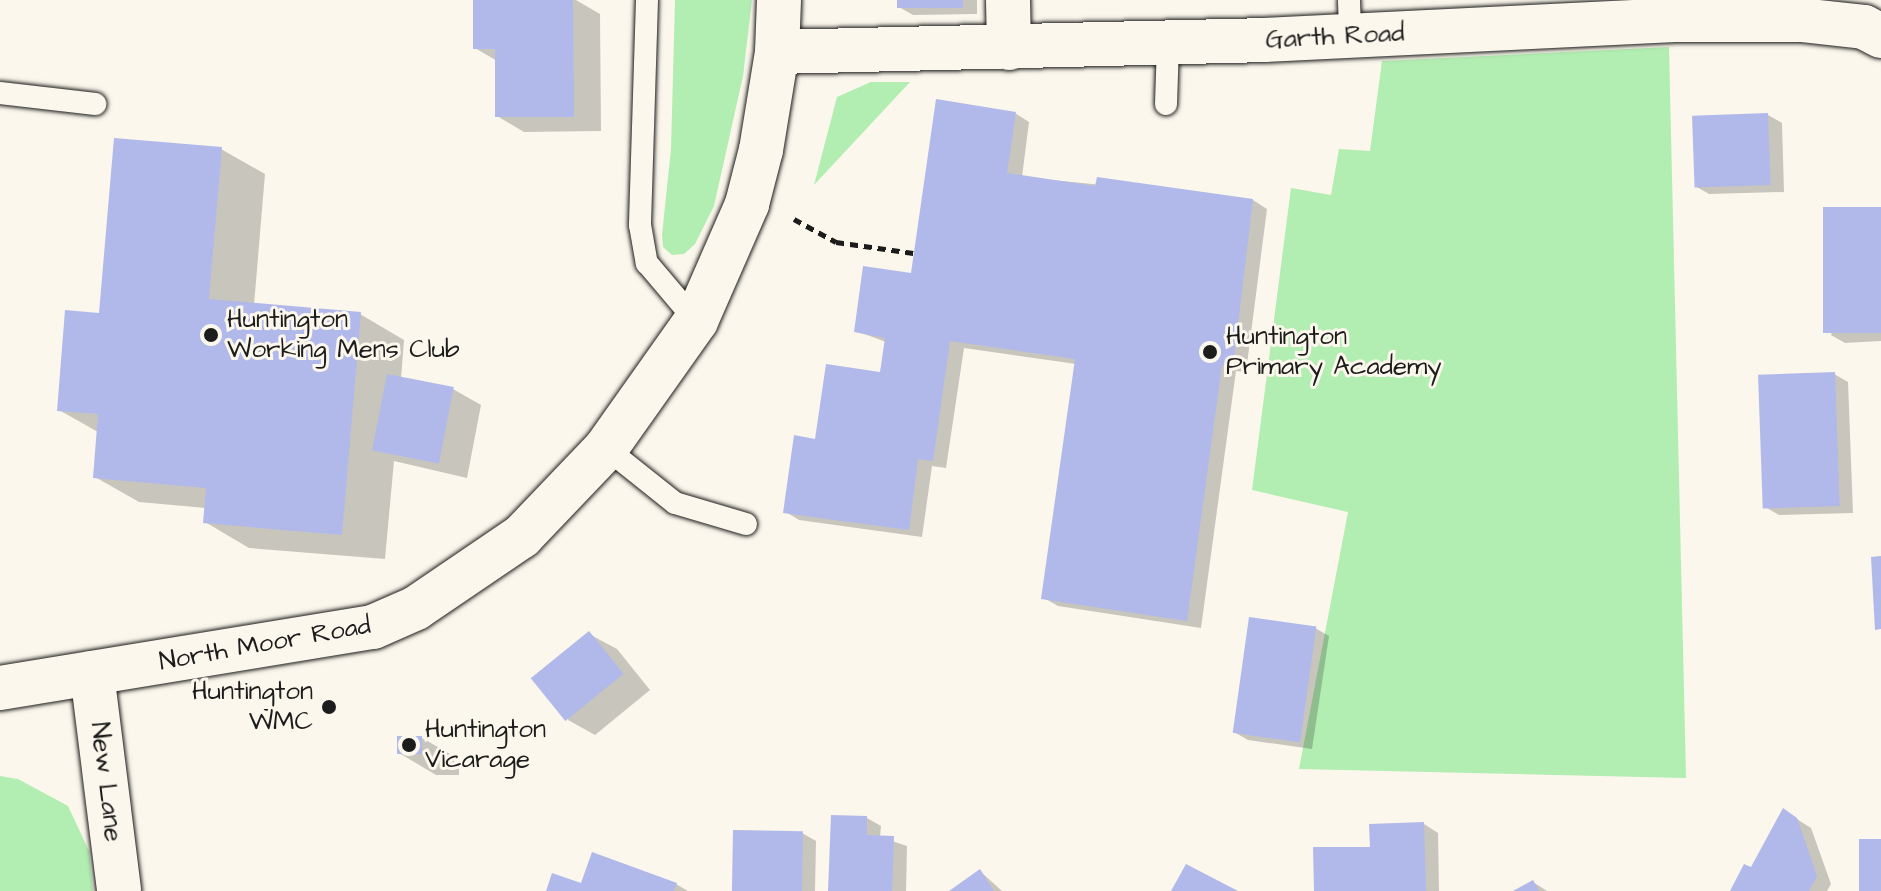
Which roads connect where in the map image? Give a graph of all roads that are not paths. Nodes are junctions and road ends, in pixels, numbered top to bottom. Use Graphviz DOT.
graph roads {
  1 [pos="647,0"];
  2 [pos="779,0"];
  3 [pos="1008,0"];
  4 [pos="1350,19"];
  5 [pos="1875,22"];
  6 [pos="1168,43"];
  7 [pos="1009,48"];
  8 [pos="777,52"];
  9 [pos="0,93"];
  10 [pos="95,104"];
  11 [pos="1166,104"];
  12 [pos="696,321"];
  13 [pos="606,448"];
  14 [pos="746,524"];
  15 [pos="92,673"];
  16 [pos="0,688"];
  17 [pos="119,891"];
  1 -- 12 [label="lane"];
  2 -- 8 [label="street, North Moor Road"];
  3 -- 7 [label="street"];
  4 -- 5 [label="street, Garth Road"];
  4 -- 6 [label="street, Garth Road"];
  6 -- 7 [label="street, Garth Road"];
  6 -- 11 [label="lane"];
  7 -- 8 [label="street, Garth Road"];
  8 -- 12 [label="street, North Moor Road"];
  9 -- 10 [label="lane"];
  12 -- 13 [label="street, North Moor Road"];
  13 -- 14 [label="lane"];
  13 -- 15 [label="street, North Moor Road"];
  15 -- 16 [label="street, North Moor Road"];
  15 -- 17 [label="street, New Lane"];
}
